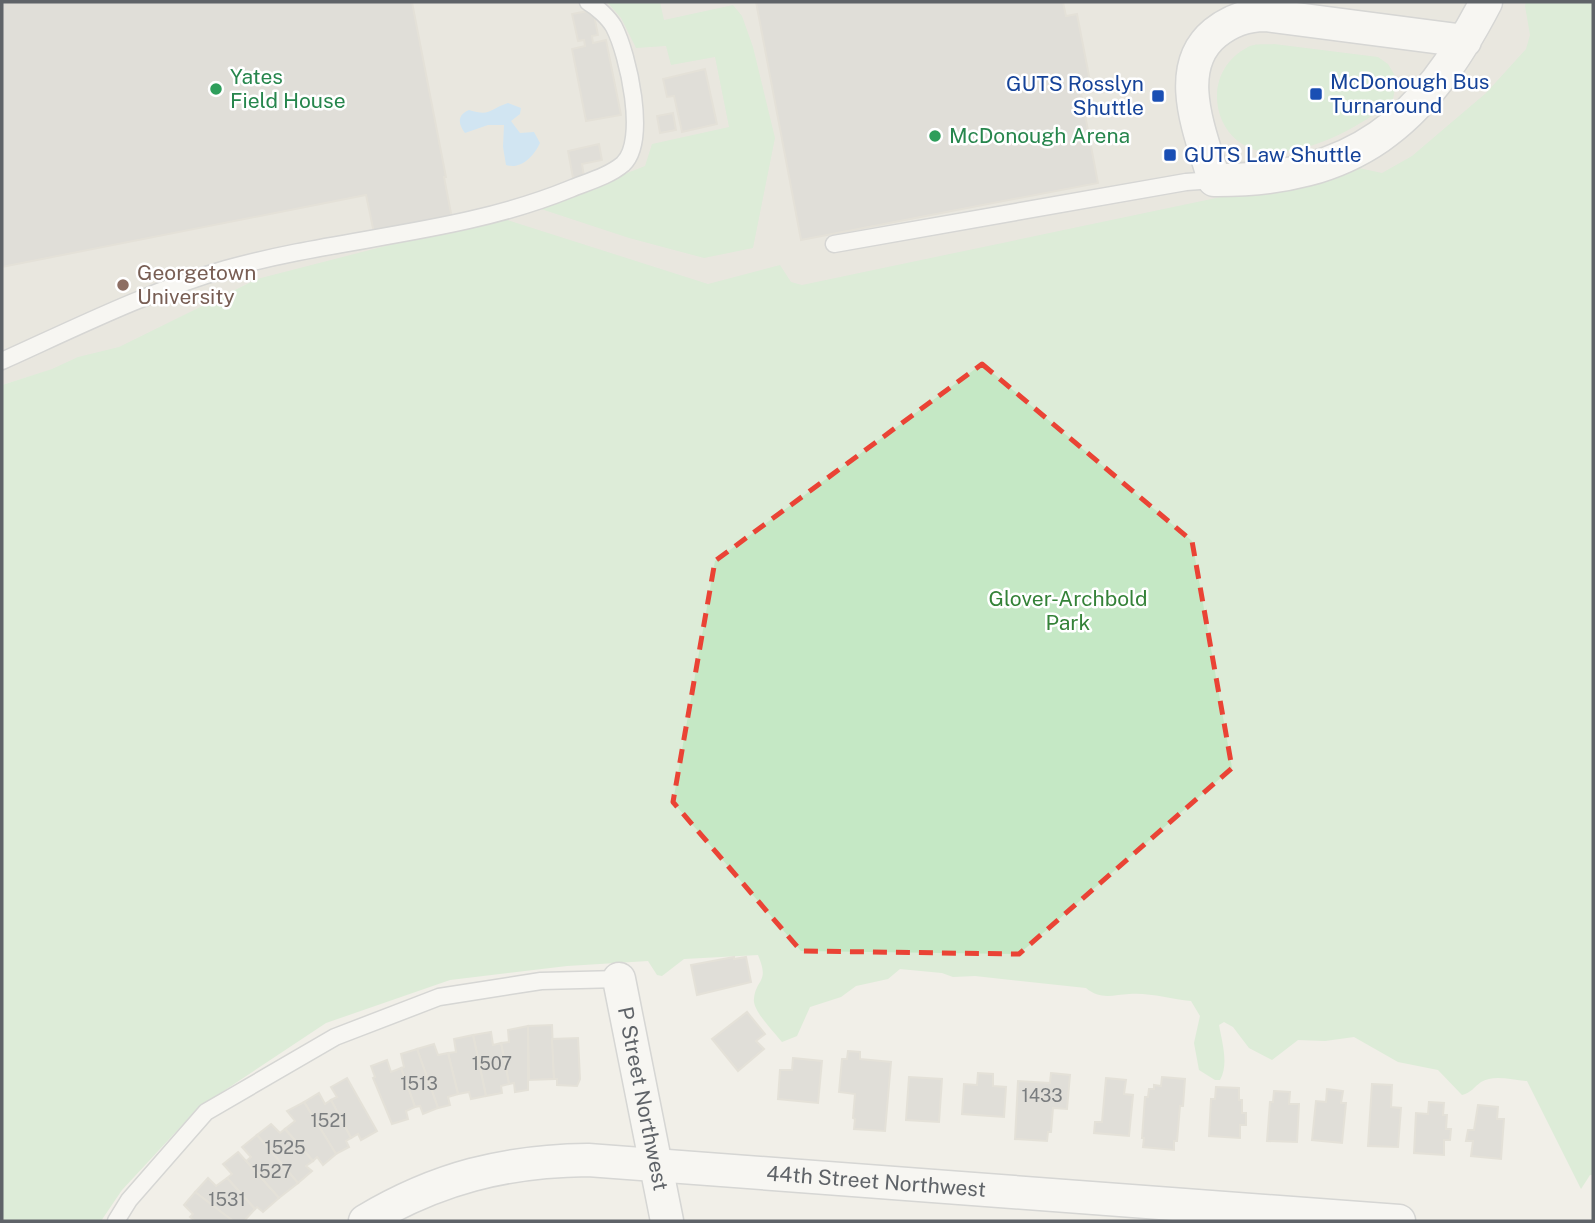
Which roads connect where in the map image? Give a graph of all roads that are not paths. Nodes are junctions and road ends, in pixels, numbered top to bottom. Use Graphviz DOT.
graph roads {
  1 [pos="588,2"];
  2 [pos="1486,2"];
  3 [pos="1465,41"];
  4 [pos="1214,180"];
  5 [pos="834,244"];
  6 [pos="2,362"];
  7 [pos="618,979"];
  8 [pos="656,1165"];
  9 [pos="1232,1215"];
  10 [pos="116,1221"];
  11 [pos="365,1221"];
  12 [pos="667,1221"];
  13 [pos="1399,1221"];
  1 -- 6 [label="lane"];
  2 -- 3 [label="street"];
  3 -- 4 [label="street"];
  3 -- 4 [label="street"];
  4 -- 5 [label="lane"];
  7 -- 8 [label="street, P Street Northwest"];
  7 -- 10 [label="lane"];
  8 -- 9 [label="street, 44th Street Northwest"];
  8 -- 11 [label="street, 44th Street Northwest"];
  8 -- 12 [label="street, P Street Northwest"];
  9 -- 13 [label="street, 44th Street Northwest"];
}
